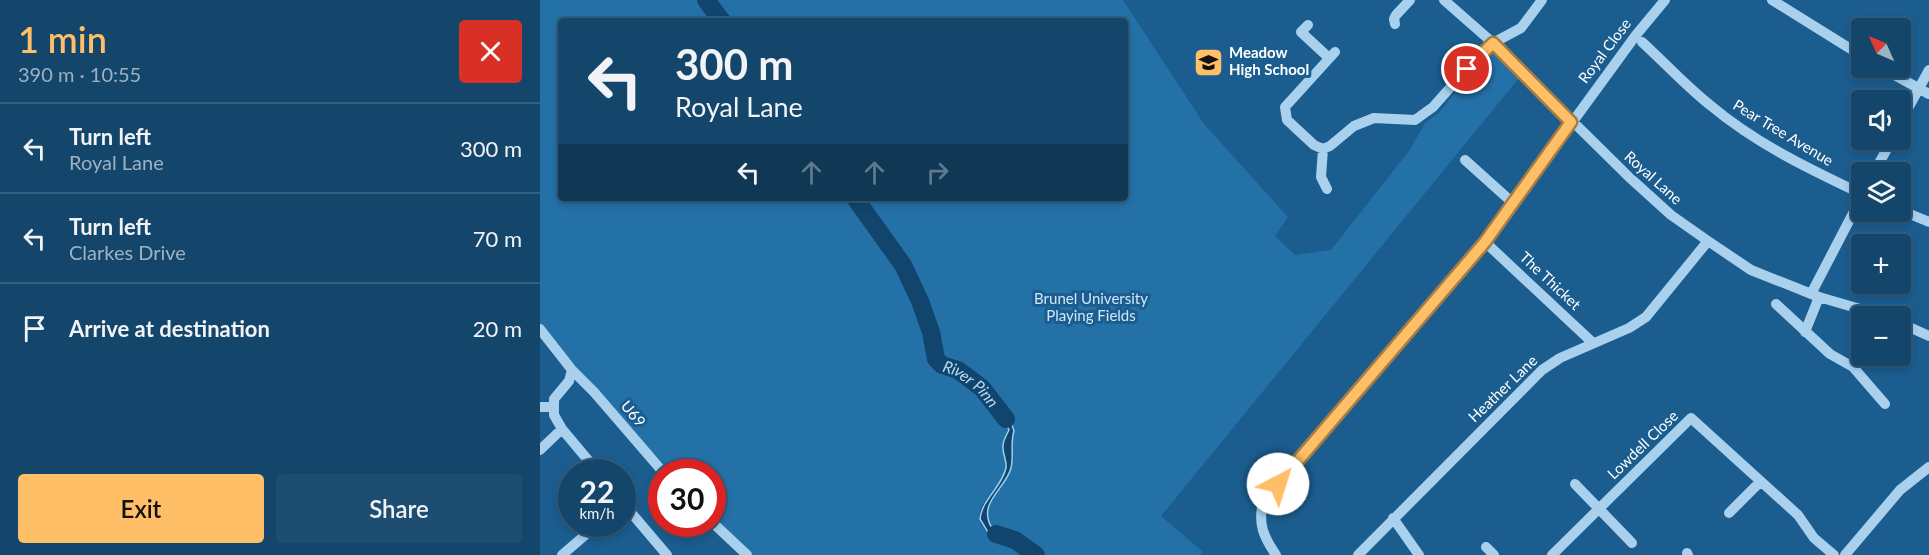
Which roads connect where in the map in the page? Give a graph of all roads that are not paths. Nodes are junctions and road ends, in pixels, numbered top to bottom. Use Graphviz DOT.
graph roads {
  1 [pos="1410,0"];
  2 [pos="1443,0"];
  3 [pos="1542,0"];
  4 [pos="1665,0"];
  5 [pos="1772,0"];
  6 [pos="1395,24"];
  7 [pos="1308,25"];
  8 [pos="1642,42"];
  9 [pos="1493,43"];
  10 [pos="1851,49"];
  11 [pos="1929,70"];
  12 [pos="1900,78"];
  13 [pos="1924,92"];
  14 [pos="1911,109"];
  15 [pos="1571,122"];
  16 [pos="1323,149"];
  17 [pos="1465,160"];
  18 [pos="1327,189"];
  19 [pos="1851,190"];
  20 [pos="1514,204"];
  21 [pos="1911,215"];
  22 [pos="1851,218"];
  23 [pos="1929,222"];
  24 [pos="1708,241"];
  25 [pos="1485,242"];
  26 [pos="1815,295"];
  27 [pos="1776,304"];
  28 [pos="1851,306"];
  29 [pos="1911,328"];
  30 [pos="540,329"];
  31 [pos="1805,332"];
  32 [pos="1929,336"];
  33 [pos="1593,343"];
  34 [pos="575,373"];
  35 [pos="1885,404"];
  36 [pos="540,407"];
  37 [pos="552,407"];
  38 [pos="562,429"];
  39 [pos="540,450"];
  40 [pos="587,459"];
  41 [pos="651,459"];
  42 [pos="1929,467"];
  43 [pos="1760,482"];
  44 [pos="1575,484"];
  45 [pos="1599,509"];
  46 [pos="1729,513"];
  47 [pos="636,518"];
  48 [pos="1393,518"];
  49 [pos="726,535"];
  50 [pos="583,537"];
  51 [pos="1632,543"];
  52 [pos="562,555"];
  53 [pos="667,555"];
  54 [pos="747,555"];
  55 [pos="1276,555"];
  56 [pos="1358,555"];
  57 [pos="1419,555"];
  58 [pos="1552,555"];
  59 [pos="1834,555"];
  60 [pos="1845,555"];
  1 -- 6 [label="street"];
  2 -- 9 [label="street, Royal Lane"];
  3 -- 9 [label="street"];
  4 -- 15 [label="street, Royal Close"];
  5 -- 10 [label="street"];
  7 -- 16 [label="street"];
  8 -- 19 [label="street, Pear Tree Avenue"];
  9 -- 15 [label="street, Royal Lane"];
  9 -- 16 [label="street"];
  11 -- 13 [label="street"];
  12 -- 13 [label="street"];
  13 -- 14 [label="street"];
  15 -- 20 [label="street, Royal Close"];
  15 -- 24 [label="street, Royal Lane"];
  16 -- 18 [label="street"];
  17 -- 20 [label="street"];
  20 -- 25 [label="street, Royal Close"];
  21 -- 23 [label="street"];
  22 -- 26 [label="street"];
  24 -- 26 [label="street, Royal Lane"];
  24 -- 33 [label="street, Heather Lane"];
  25 -- 33 [label="street, The Thicket"];
  25 -- 55 [label="street, Royal Close"];
  26 -- 28 [label="street, Royal Lane"];
  26 -- 31 [label="street"];
  27 -- 31 [label="street"];
  29 -- 32 [label="street"];
  30 -- 34 [label="street, U69"];
  31 -- 35 [label="street"];
  33 -- 48 [label="street, Heather Lane"];
  34 -- 37 [label="street"];
  34 -- 41 [label="street, U69"];
  36 -- 37 [label="street"];
  37 -- 38 [label="street"];
  38 -- 39 [label="street"];
  38 -- 40 [label="street"];
  42 -- 60 [label="street"];
  43 -- 45 [label="street, Lowdell Close"];
  43 -- 46 [label="street"];
  43 -- 59 [label="street, Lowdell Close"];
  44 -- 45 [label="street"];
  45 -- 51 [label="street"];
  45 -- 58 [label="street, Lowdell Close"];
  47 -- 53 [label="street"];
  48 -- 56 [label="street, Heather Lane"];
  48 -- 57 [label="street"];
  49 -- 54 [label="street"];
  50 -- 52 [label="street"];
}
